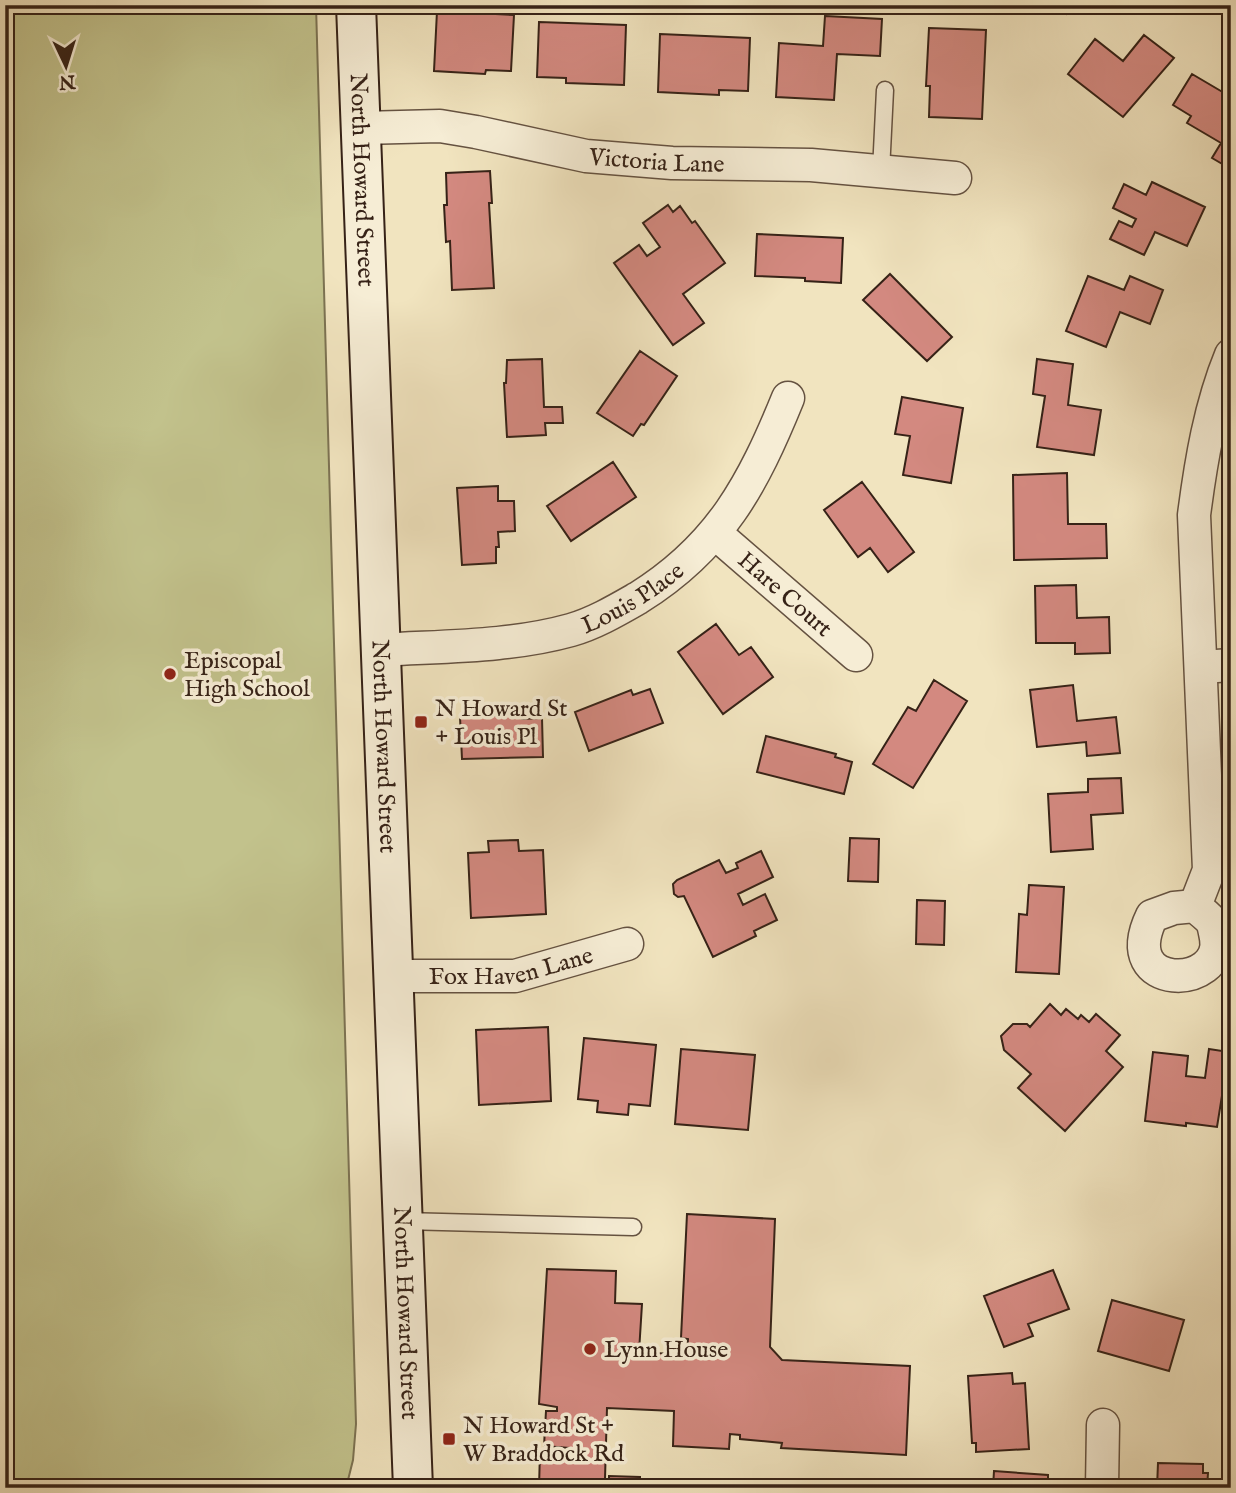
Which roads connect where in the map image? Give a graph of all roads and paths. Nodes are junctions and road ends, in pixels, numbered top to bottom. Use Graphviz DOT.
graph roads {
  1 [pos="356,5"];
  2 [pos="885,90"];
  3 [pos="361,128"];
  4 [pos="881,171"];
  5 [pos="955,178"];
  6 [pos="1231,355"];
  7 [pos="788,398"];
  8 [pos="715,533"];
  9 [pos="381,650"];
  10 [pos="856,655"];
  11 [pos="1216,666"];
  12 [pos="1195,906"];
  13 [pos="627,944"];
  14 [pos="1223,956"];
  15 [pos="393,976"];
  16 [pos="403,1221"];
  17 [pos="633,1227"];
  18 [pos="1104,1425"];
  19 [pos="408,1485"];
  20 [pos="1102,1488"];
  1 -- 3 [label="street, North Howard Street"];
  2 -- 4 [label="lane"];
  3 -- 4 [label="street, Victoria Lane"];
  3 -- 9 [label="street, North Howard Street"];
  4 -- 5 [label="street, Victoria Lane"];
  6 -- 11 [label="street"];
  7 -- 8 [label="street, Louis Place"];
  8 -- 9 [label="street, Louis Place"];
  8 -- 10 [label="street, Hare Court"];
  9 -- 15 [label="street, North Howard Street"];
  11 -- 12 [label="street"];
  12 -- 14 [label="street"];
  12 -- 14 [label="street"];
  13 -- 15 [label="street, Fox Haven Lane"];
  15 -- 16 [label="street, North Howard Street"];
  16 -- 17 [label="lane"];
  16 -- 19 [label="street, North Howard Street"];
  18 -- 20 [label="street"];
}
